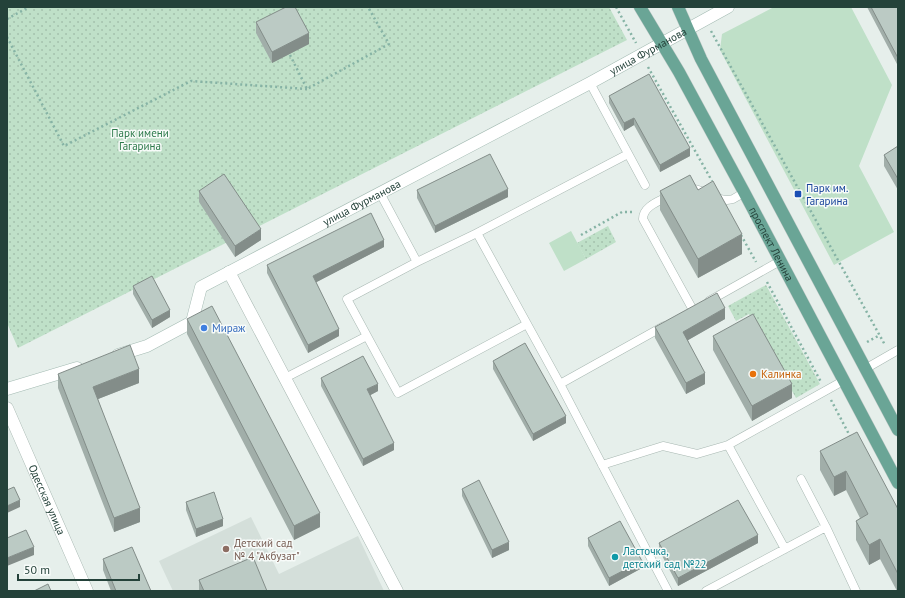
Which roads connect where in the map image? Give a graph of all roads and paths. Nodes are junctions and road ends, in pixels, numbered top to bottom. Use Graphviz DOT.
graph roads {
  1 [pos="29,7"];
  2 [pos="368,7"];
  3 [pos="616,7"];
  4 [pos="640,7"];
  5 [pos="678,7"];
  6 [pos="728,7"];
  7 [pos="7,19"];
  8 [pos="705,20"];
  9 [pos="688,29"];
  10 [pos="634,30"];
  11 [pos="630,33"];
  12 [pos="7,37"];
  13 [pos="662,44"];
  14 [pos="290,55"];
  15 [pos="642,55"];
  16 [pos="590,83"];
  17 [pos="307,89"];
  18 [pos="628,154"];
  19 [pos="645,185"];
  20 [pos="744,192"];
  21 [pos="380,193"];
  22 [pos="722,200"];
  23 [pos="643,214"];
  24 [pos="740,232"];
  25 [pos="477,233"];
  26 [pos="581,235"];
  27 [pos="780,261"];
  28 [pos="417,262"];
  29 [pos="229,272"];
  30 [pos="762,272"];
  31 [pos="673,321"];
  32 [pos="527,324"];
  33 [pos="880,335"];
  34 [pos="367,336"];
  35 [pos="865,344"];
  36 [pos="894,352"];
  37 [pos="110,357"];
  38 [pos="88,364"];
  39 [pos="819,369"];
  40 [pos="865,369"];
  41 [pos="815,371"];
  42 [pos="285,378"];
  43 [pos="843,381"];
  44 [pos="560,384"];
  45 [pos="7,389"];
  46 [pos="7,408"];
  47 [pos="898,430"];
  48 [pos="728,446"];
  49 [pos="602,465"];
  50 [pos="801,479"];
  51 [pos="898,483"];
  52 [pos="826,527"];
  53 [pos="785,549"];
  54 [pos="87,591"];
  55 [pos="397,591"];
  56 [pos="668,591"];
  57 [pos="706,591"];
  58 [pos="856,591"];
  1 -- 7 [label="path"];
  2 -- 17 [label="path"];
  3 -- 11 [label="path"];
  4 -- 13 [label="main road, проспект Ленина"];
  5 -- 9 [label="main road"];
  6 -- 8 [label="street, улица Фурманова"];
  8 -- 9 [label="street, улица Фурманова"];
  8 -- 33 [label="path"];
  9 -- 13 [label="street, улица Фурманова"];
  9 -- 40 [label="main road"];
  10 -- 11 [label="path"];
  11 -- 15 [label="path"];
  12 -- 17 [label="path"];
  13 -- 15 [label="street, улица Фурманова"];
  13 -- 20 [label="main road, проспект Ленина"];
  14 -- 17 [label="path"];
  15 -- 16 [label="street, улица Фурманова"];
  15 -- 22 [label="path"];
  16 -- 18 [label="lane"];
  16 -- 21 [label="street, улица Фурманова"];
  18 -- 19 [label="lane"];
  18 -- 25 [label="lane"];
  20 -- 22 [label="lane"];
  20 -- 27 [label="main road, проспект Ленина"];
  21 -- 28 [label="lane"];
  21 -- 29 [label="street, улица Фурманова"];
  22 -- 23 [label="lane"];
  23 -- 26 [label="path"];
  23 -- 30 [label="lane"];
  24 -- 30 [label="path"];
  25 -- 28 [label="lane"];
  25 -- 32 [label="lane"];
  27 -- 30 [label="lane"];
  27 -- 43 [label="main road, проспект Ленина"];
  28 -- 34 [label="lane"];
  29 -- 37 [label="street, улица Фурманова"];
  29 -- 42 [label="street"];
  31 -- 44 [label="lane"];
  32 -- 34 [label="lane"];
  32 -- 44 [label="lane"];
  33 -- 35 [label="path"];
  33 -- 36 [label="path"];
  34 -- 42 [label="lane"];
  36 -- 40 [label="lane"];
  38 -- 45 [label="street"];
  39 -- 41 [label="path"];
  40 -- 47 [label="main road"];
  42 -- 55 [label="street"];
  43 -- 48 [label="lane"];
  43 -- 51 [label="main road, проспект Ленина"];
  44 -- 49 [label="lane"];
  46 -- 54 [label="street, Одесская улица"];
  48 -- 49 [label="lane"];
  48 -- 53 [label="lane"];
  49 -- 56 [label="lane"];
  50 -- 52 [label="lane"];
  52 -- 53 [label="lane"];
  52 -- 58 [label="lane"];
  53 -- 57 [label="lane"];
}
